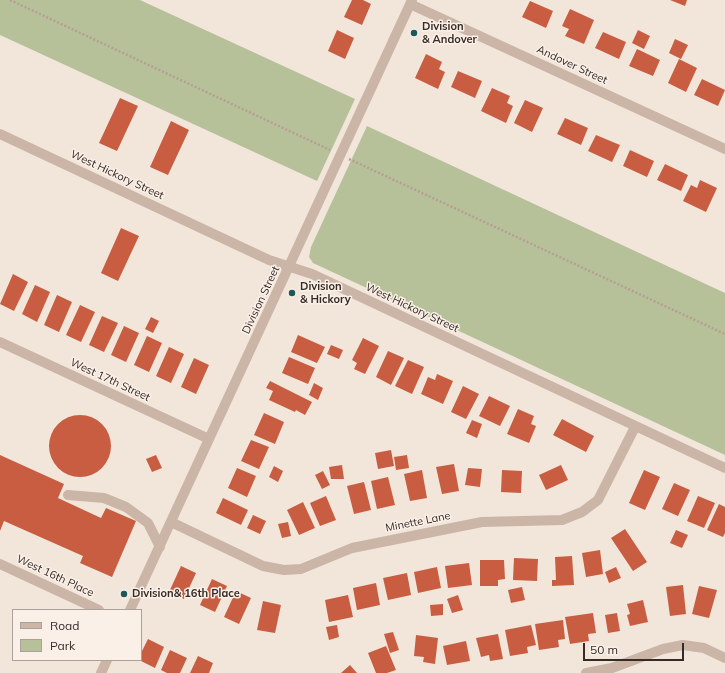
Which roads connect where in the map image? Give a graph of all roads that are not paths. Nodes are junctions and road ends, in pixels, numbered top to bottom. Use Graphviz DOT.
graph roads {
  1 [pos="411,2"];
  2 [pos="0,134"];
  3 [pos="725,148"];
  4 [pos="290,266"];
  5 [pos="0,342"];
  6 [pos="635,427"];
  7 [pos="209,439"];
  8 [pos="725,468"];
  9 [pos="68,495"];
  10 [pos="171,522"];
  11 [pos="160,547"];
  12 [pos="0,564"];
  13 [pos="97,609"];
  14 [pos="130,609"];
  15 [pos="725,658"];
  16 [pos="107,661"];
  17 [pos="101,673"];
  18 [pos="586,673"];
  1 -- 3 [label="street, Andover Street"];
  1 -- 4 [label="street, Division Street"];
  2 -- 4 [label="street, West Hickory Street"];
  4 -- 6 [label="street, West Hickory Street"];
  4 -- 7 [label="street, Division Street"];
  5 -- 7 [label="street, West 17th Street"];
  6 -- 8 [label="street, West Hickory Street"];
  6 -- 10 [label="street, Minette Lane"];
  7 -- 10 [label="street, Division Street"];
  9 -- 11 [label="street"];
  10 -- 11 [label="street, Division Street"];
  11 -- 14 [label="street, Division Street"];
  12 -- 13 [label="street, West 16th Place"];
  15 -- 18 [label="street"];
  16 -- 17 [label="street"];
}
